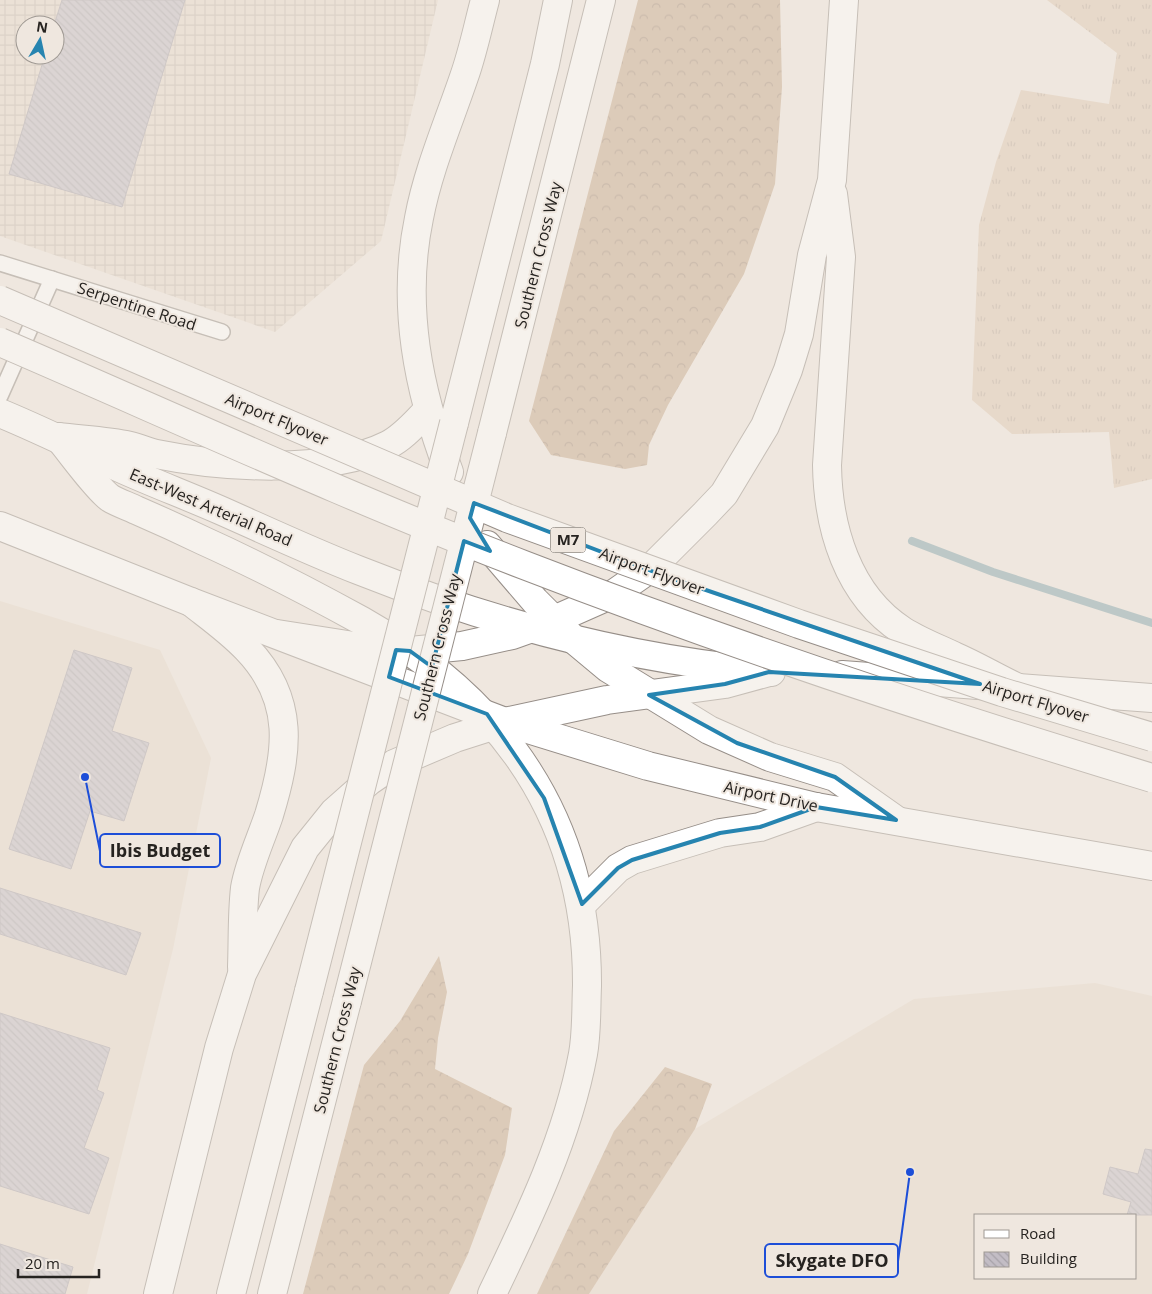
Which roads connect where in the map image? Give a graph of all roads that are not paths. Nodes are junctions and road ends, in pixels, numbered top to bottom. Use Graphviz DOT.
graph roads {
  1 [pos="485,0"];
  2 [pos="558,0"];
  3 [pos="601,0"];
  4 [pos="844,0"];
  5 [pos="832,180"];
  6 [pos="0,262"];
  7 [pos="52,279"];
  8 [pos="0,300"];
  9 [pos="222,332"];
  10 [pos="0,342"];
  11 [pos="0,396"];
  12 [pos="428,410"];
  13 [pos="0,413"];
  14 [pos="58,437"];
  15 [pos="0,526"];
  16 [pos="191,602"];
  17 [pos="552,629"];
  18 [pos="277,634"];
  19 [pos="410,651"];
  20 [pos="769,672"];
  21 [pos="1016,687"];
  22 [pos="649,695"];
  23 [pos="1152,698"];
  24 [pos="495,720"];
  25 [pos="1152,737"];
  26 [pos="1152,778"];
  27 [pos="816,807"];
  28 [pos="896,820"];
  29 [pos="1152,866"];
  30 [pos="582,904"];
  31 [pos="242,974"];
  32 [pos="158,1294"];
  33 [pos="231,1294"];
  34 [pos="272,1294"];
  35 [pos="492,1294"];
  1 -- 12 [label="main road"];
  2 -- 33 [label="main road, bridge"];
  3 -- 34 [label="main road, Southern Cross Way, bridge"];
  4 -- 5 [label="main road"];
  5 -- 17 [label="main road"];
  5 -- 21 [label="main road"];
  6 -- 7 [label="lane, Serpentine Road"];
  7 -- 9 [label="lane, Serpentine Road"];
  7 -- 11 [label="lane"];
  8 -- 25 [label="main road, Airport Flyover / M7, bridge"];
  10 -- 26 [label="main road, M7, bridge"];
  12 -- 14 [label="main road"];
  12 -- 17 [label="main road"];
  13 -- 14 [label="main road, East-West Arterial Road"];
  14 -- 17 [label="main road, East-West Arterial Road"];
  14 -- 19 [label="main road"];
  15 -- 16 [label="main road"];
  16 -- 18 [label="main road"];
  16 -- 31 [label="main road"];
  17 -- 19 [label="main road"];
  17 -- 20 [label="main road"];
  17 -- 22 [label="main road"];
  18 -- 19 [label="main road"];
  18 -- 24 [label="main road, Airport Drive"];
  19 -- 24 [label="main road"];
  20 -- 21 [label="main road"];
  20 -- 22 [label="main road"];
  21 -- 23 [label="main road"];
  22 -- 24 [label="main road"];
  22 -- 28 [label="main road"];
  24 -- 27 [label="main road, Airport Drive"];
  24 -- 30 [label="main road"];
  24 -- 31 [label="main road"];
  27 -- 28 [label="main road, Airport Drive"];
  27 -- 30 [label="main road"];
  28 -- 29 [label="main road, Airport Drive"];
  30 -- 35 [label="main road"];
  31 -- 32 [label="main road"];
}
